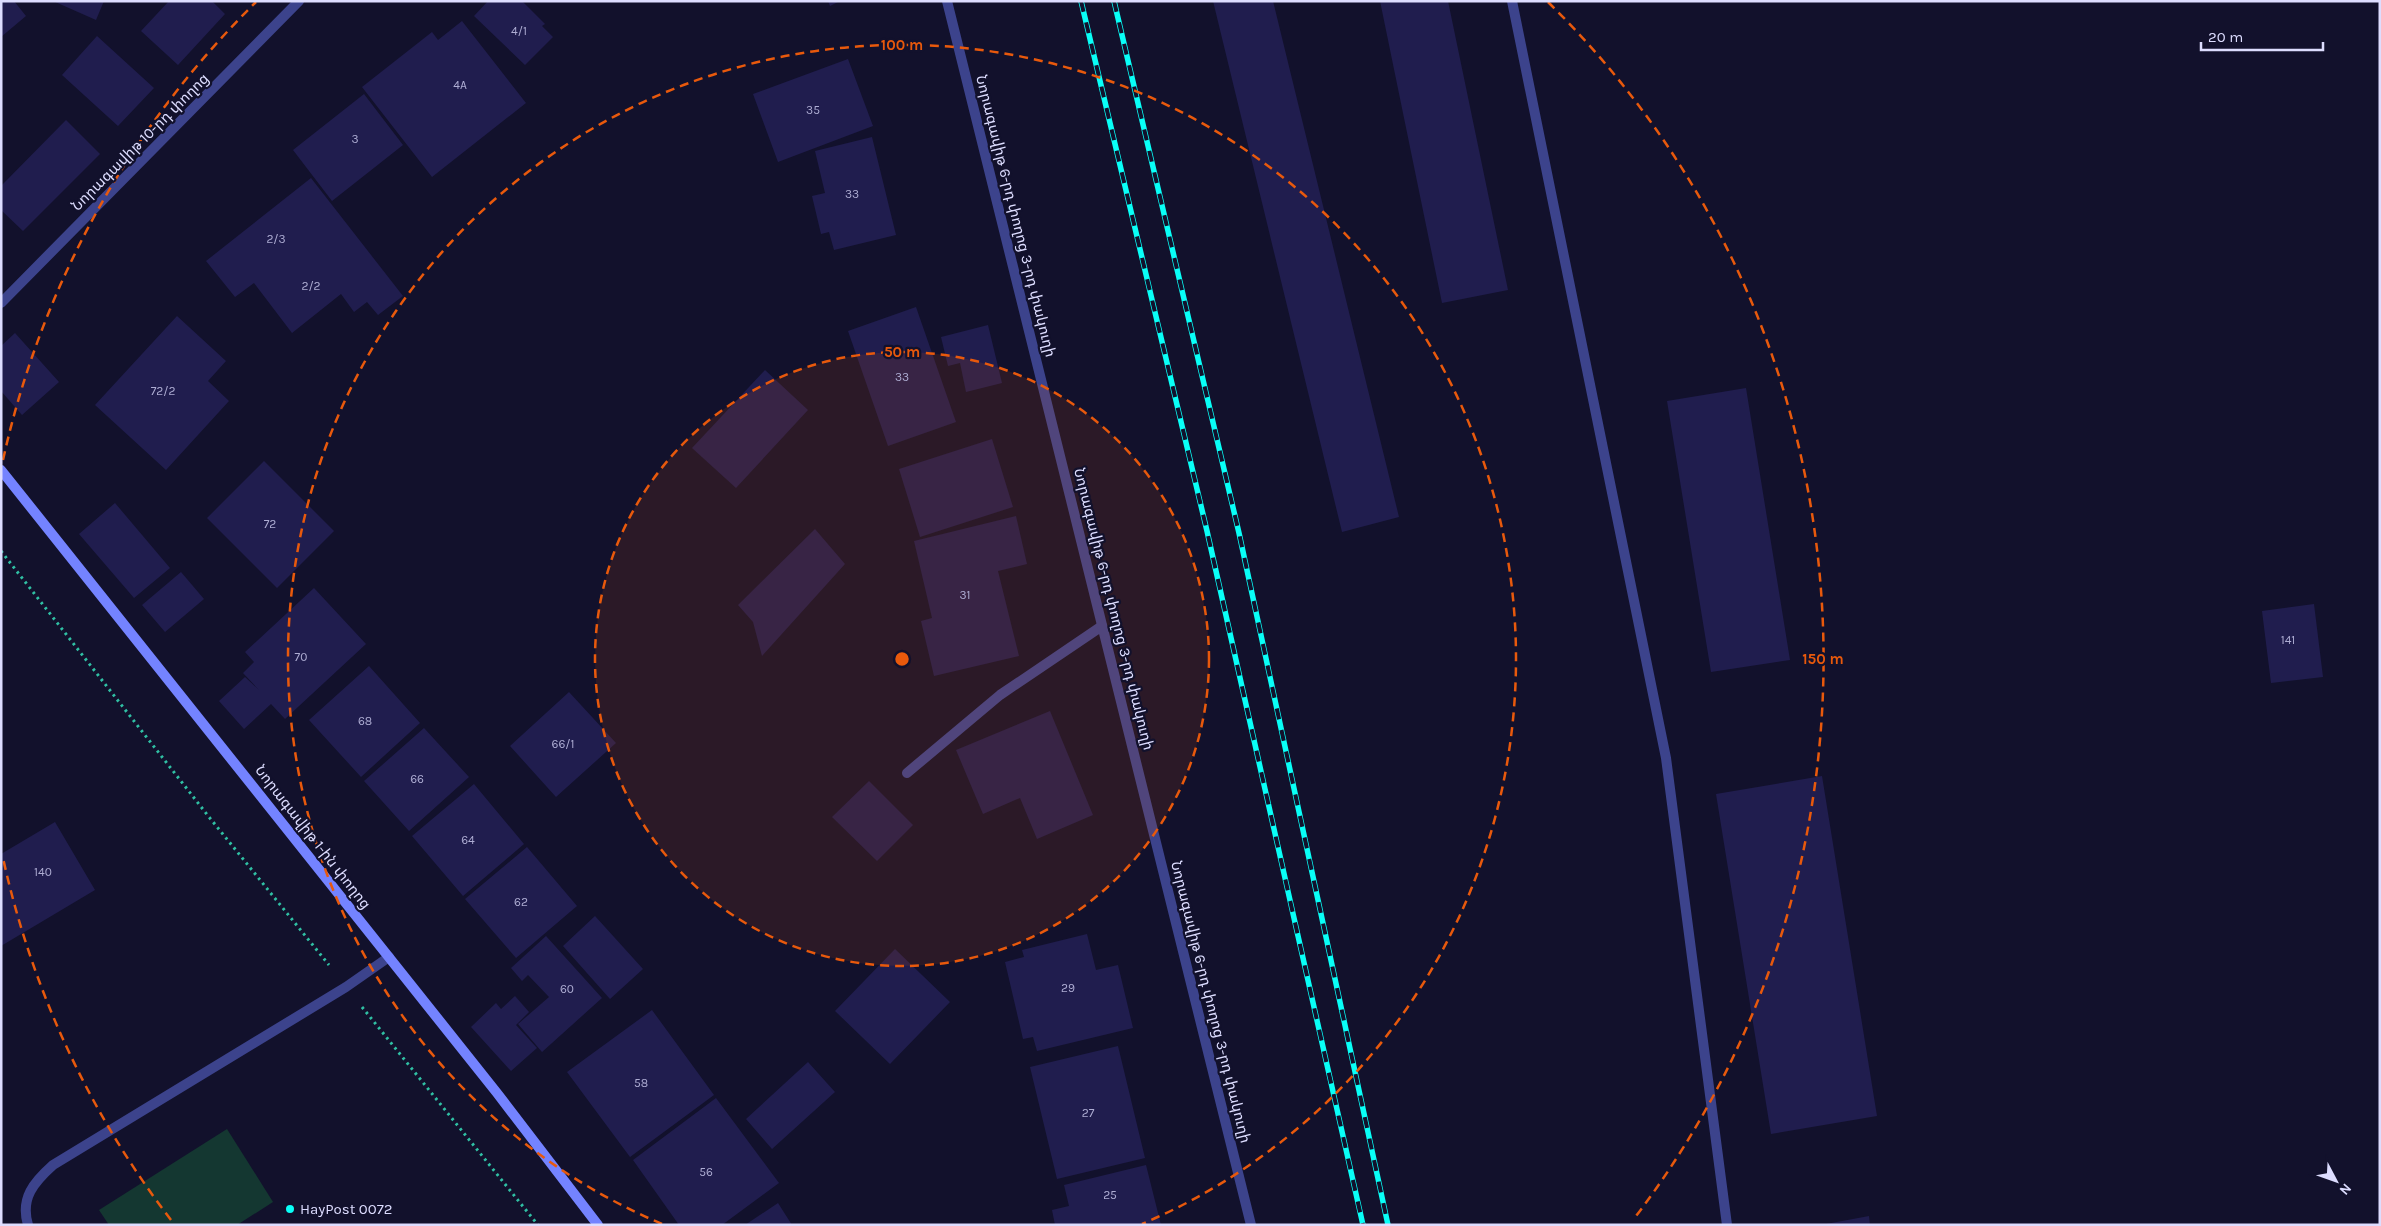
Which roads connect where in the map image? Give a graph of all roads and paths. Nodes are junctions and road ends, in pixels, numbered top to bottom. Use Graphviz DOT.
graph roads {
  1 [pos="299,1"];
  2 [pos="948,1"];
  3 [pos="1512,1"];
  4 [pos="1,303"];
  5 [pos="1,470"];
  6 [pos="1,551"];
  7 [pos="1102,626"];
  8 [pos="907,772"];
  9 [pos="389,957"];
  10 [pos="346,987"];
  11 [pos="28,1225"];
  12 [pos="538,1225"];
  13 [pos="598,1225"];
  14 [pos="1251,1225"];
  15 [pos="1727,1225"];
  1 -- 4 [label="street, Նորագավիթ 10-րդ փողոց"];
  2 -- 7 [label="street, Նորագավիթ 6-րդ փողոց 3-րդ փակուղի"];
  3 -- 15 [label="street"];
  5 -- 9 [label="main road, Նորագավիթ 1-ին փողոց"];
  6 -- 10 [label="path"];
  7 -- 8 [label="street"];
  7 -- 14 [label="street, Նորագավիթ 6-րդ փողոց 3-րդ փակուղի"];
  9 -- 10 [label="street"];
  9 -- 13 [label="main road, Նորագավիթ 1-ին փողոց"];
  10 -- 11 [label="street"];
  10 -- 12 [label="path"];
}
